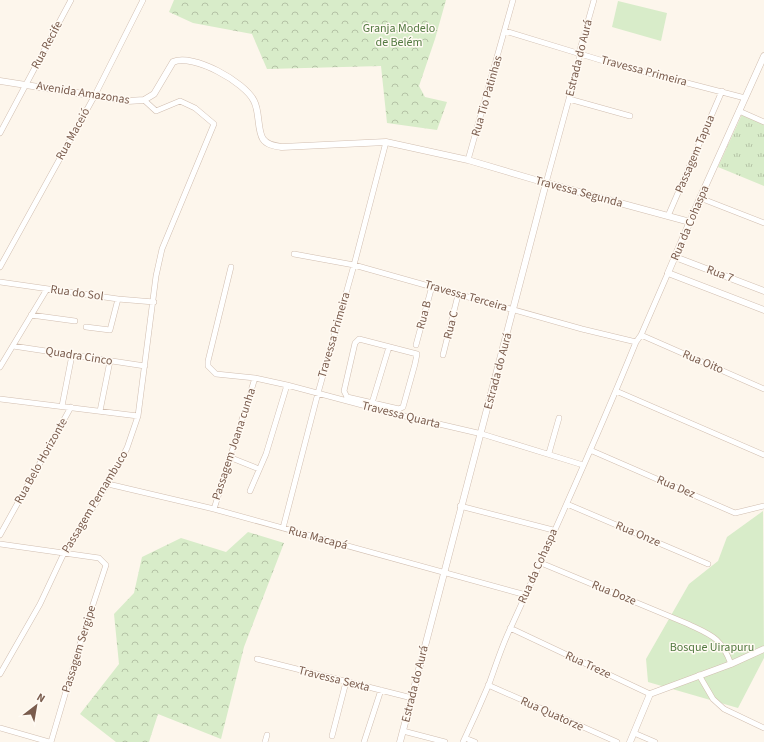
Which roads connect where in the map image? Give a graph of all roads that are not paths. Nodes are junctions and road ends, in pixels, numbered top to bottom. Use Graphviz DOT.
graph roads {
  1 [pos="71,0"];
  2 [pos="143,0"];
  3 [pos="513,0"];
  4 [pos="594,0"];
  5 [pos="505,31"];
  6 [pos="579,53"];
  7 [pos="764,57"];
  8 [pos="0,81"];
  9 [pos="26,84"];
  10 [pos="722,92"];
  11 [pos="95,95"];
  12 [pos="745,98"];
  13 [pos="569,99"];
  14 [pos="144,100"];
  15 [pos="739,111"];
  16 [pos="630,116"];
  17 [pos="764,122"];
  18 [pos="0,133"];
  19 [pos="386,142"];
  20 [pos="468,160"];
  21 [pos="546,183"];
  22 [pos="700,198"];
  23 [pos="668,216"];
  24 [pos="690,222"];
  25 [pos="764,224"];
  26 [pos="294,254"];
  27 [pos="675,257"];
  28 [pos="354,265"];
  29 [pos="0,267"];
  30 [pos="231,267"];
  31 [pos="668,273"];
  32 [pos="0,282"];
  33 [pos="432,286"];
  34 [pos="47,289"];
  35 [pos="764,291"];
  36 [pos="458,295"];
  37 [pos="118,299"];
  38 [pos="154,302"];
  39 [pos="514,310"];
  40 [pos="764,310"];
  41 [pos="31,315"];
  42 [pos="75,321"];
  43 [pos="86,327"];
  44 [pos="641,335"];
  45 [pos="636,342"];
  46 [pos="416,345"];
  47 [pos="13,346"];
  48 [pos="389,347"];
  49 [pos="72,355"];
  50 [pos="443,355"];
  51 [pos="110,361"];
  52 [pos="145,366"];
  53 [pos="0,367"];
  54 [pos="255,378"];
  55 [pos="287,385"];
  56 [pos="764,389"];
  57 [pos="616,391"];
  58 [pos="318,393"];
  59 [pos="0,399"];
  60 [pos="372,403"];
  61 [pos="62,406"];
  62 [pos="71,407"];
  63 [pos="100,411"];
  64 [pos="397,412"];
  65 [pos="138,416"];
  66 [pos="559,418"];
  67 [pos="482,434"];
  68 [pos="590,450"];
  69 [pos="549,453"];
  70 [pos="764,455"];
  71 [pos="229,457"];
  72 [pos="583,465"];
  73 [pos="259,469"];
  74 [pos="108,484"];
  75 [pos="250,491"];
  76 [pos="567,504"];
  77 [pos="460,506"];
  78 [pos="764,506"];
  79 [pos="214,509"];
  80 [pos="284,528"];
  81 [pos="553,530"];
  82 [pos="0,535"];
  83 [pos="0,544"];
  84 [pos="64,553"];
  85 [pos="541,563"];
  86 [pos="708,564"];
  87 [pos="444,572"];
  88 [pos="526,595"];
  89 [pos="510,628"];
  90 [pos="763,650"];
  91 [pos="257,660"];
  92 [pos="730,664"];
  93 [pos="0,674"];
  94 [pos="699,675"];
  95 [pos="346,682"];
  96 [pos="488,685"];
  97 [pos="381,690"];
  98 [pos="650,694"];
  99 [pos="412,698"];
  100 [pos="0,728"];
  101 [pos="764,728"];
  102 [pos="403,731"];
  103 [pos="634,733"];
  104 [pos="267,735"];
  105 [pos="332,736"];
  106 [pos="36,740"];
  107 [pos="464,740"];
  108 [pos="50,742"];
  109 [pos="265,742"];
  110 [pos="364,742"];
  111 [pos="400,742"];
  112 [pos="445,742"];
  113 [pos="475,742"];
  114 [pos="617,742"];
  115 [pos="630,742"];
  116 [pos="655,742"];
  1 -- 9 [label="street, Rua Recife"];
  2 -- 11 [label="street, Rua Maceió"];
  3 -- 5 [label="street"];
  4 -- 6 [label="street, Estrada do Aurá"];
  5 -- 6 [label="street, Travessa Primeira"];
  5 -- 20 [label="street, Rua Tio Patinhas"];
  6 -- 10 [label="street, Travessa Primeira"];
  6 -- 13 [label="street, Estrada do Aurá"];
  7 -- 12 [label="street, Rua da Cohaspa"];
  8 -- 9 [label="street, Avenida Amazonas"];
  9 -- 11 [label="street, Avenida Amazonas"];
  9 -- 18 [label="street, Rua Recife"];
  10 -- 12 [label="street, Travessa Primeira"];
  10 -- 23 [label="street, Passagem Tapua"];
  11 -- 14 [label="street, Avenida Amazonas"];
  11 -- 29 [label="street, Rua Maceió"];
  12 -- 15 [label="street, Rua da Cohaspa"];
  13 -- 16 [label="street"];
  13 -- 21 [label="street, Estrada do Aurá"];
  14 -- 19 [label="street, Avenida Amazonas"];
  14 -- 38 [label="street, Passagem Pernambuco"];
  15 -- 17 [label="street"];
  15 -- 22 [label="street, Rua da Cohaspa"];
  19 -- 20 [label="street, Avenida Amazonas"];
  19 -- 28 [label="street, Travessa Primeira"];
  20 -- 21 [label="street, Travessa Segunda"];
  21 -- 23 [label="street, Travessa Segunda"];
  21 -- 39 [label="street, Estrada do Aurá"];
  22 -- 24 [label="street, Rua da Cohaspa"];
  22 -- 25 [label="street"];
  23 -- 24 [label="street, Travessa Segunda"];
  24 -- 27 [label="street, Rua da Cohaspa"];
  26 -- 28 [label="street, Travessa Terceira"];
  27 -- 31 [label="street, Rua da Cohaspa"];
  27 -- 35 [label="street, Rua 7"];
  28 -- 33 [label="street, Travessa Terceira"];
  28 -- 58 [label="street, Travessa Primeira"];
  30 -- 54 [label="street, Travessa Quarta"];
  31 -- 40 [label="street"];
  31 -- 44 [label="street, Rua da Cohaspa"];
  32 -- 34 [label="street, Rua do Sol"];
  33 -- 36 [label="street, Travessa Terceira"];
  33 -- 46 [label="street, Rua B"];
  34 -- 37 [label="street, Rua do Sol"];
  34 -- 41 [label="street"];
  36 -- 39 [label="street, Travessa Terceira"];
  36 -- 50 [label="street, Rua C"];
  37 -- 38 [label="street, Rua do Sol"];
  37 -- 43 [label="street"];
  38 -- 52 [label="street, Passagem Pernambuco"];
  39 -- 45 [label="street, Travessa Terceira"];
  39 -- 67 [label="street, Estrada do Aurá"];
  41 -- 42 [label="street"];
  41 -- 47 [label="street"];
  44 -- 45 [label="street, Rua da Cohaspa"];
  44 -- 56 [label="street, Rua Oito"];
  45 -- 57 [label="street, Rua da Cohaspa"];
  47 -- 49 [label="street, Quadra Cinco"];
  47 -- 53 [label="street"];
  48 -- 60 [label="street"];
  48 -- 60 [label="street"];
  48 -- 64 [label="street"];
  49 -- 51 [label="street, Quadra Cinco"];
  49 -- 61 [label="street, Rua Belo Horizonte"];
  51 -- 52 [label="street, Quadra Cinco"];
  51 -- 63 [label="street"];
  52 -- 65 [label="street, Passagem Pernambuco"];
  54 -- 55 [label="street, Travessa Quarta"];
  54 -- 71 [label="street, Passagem Joana cunha"];
  55 -- 58 [label="street, Travessa Quarta"];
  55 -- 73 [label="street"];
  57 -- 68 [label="street, Rua da Cohaspa"];
  57 -- 70 [label="street"];
  58 -- 64 [label="street, Travessa Quarta"];
  58 -- 80 [label="street, Travessa Primeira"];
  59 -- 61 [label="street"];
  60 -- 64 [label="street"];
  61 -- 62 [label="street"];
  62 -- 63 [label="street"];
  62 -- 82 [label="street, Rua Belo Horizonte"];
  63 -- 65 [label="street"];
  64 -- 67 [label="street, Travessa Quarta"];
  65 -- 74 [label="street, Passagem Pernambuco"];
  66 -- 69 [label="street"];
  67 -- 69 [label="street, Travessa Quarta"];
  67 -- 77 [label="street, Estrada do Aurá"];
  68 -- 72 [label="street, Rua da Cohaspa"];
  68 -- 78 [label="street, Rua Dez"];
  69 -- 72 [label="street, Travessa Quarta"];
  71 -- 73 [label="street"];
  71 -- 79 [label="street, Passagem Joana cunha"];
  72 -- 76 [label="street, Rua da Cohaspa"];
  73 -- 75 [label="street"];
  74 -- 79 [label="street, Rua Macapá"];
  74 -- 84 [label="street, Passagem Pernambuco"];
  76 -- 81 [label="street, Rua da Cohaspa"];
  76 -- 86 [label="street, Rua Onze"];
  77 -- 81 [label="street"];
  77 -- 87 [label="street, Estrada do Aurá"];
  79 -- 80 [label="street, Rua Macapá"];
  80 -- 87 [label="street, Rua Macapá"];
  81 -- 85 [label="street, Rua da Cohaspa"];
  83 -- 84 [label="street"];
  84 -- 93 [label="street, Passagem Pernambuco"];
  84 -- 108 [label="street, Passagem Sergipe"];
  85 -- 88 [label="street, Rua da Cohaspa"];
  85 -- 92 [label="street, Rua Doze"];
  87 -- 88 [label="street, Rua Macapá"];
  87 -- 99 [label="street, Estrada do Aurá"];
  88 -- 89 [label="street, Rua da Cohaspa"];
  89 -- 96 [label="street, Rua da Cohaspa"];
  89 -- 98 [label="street, Rua Treze"];
  90 -- 92 [label="street"];
  91 -- 95 [label="street, Travessa Sexta"];
  92 -- 94 [label="street"];
  94 -- 98 [label="street"];
  94 -- 101 [label="street"];
  95 -- 97 [label="street, Travessa Sexta"];
  95 -- 105 [label="street"];
  96 -- 107 [label="street, Rua da Cohaspa"];
  96 -- 114 [label="street, Rua Quatorze"];
  97 -- 99 [label="street, Travessa Sexta"];
  97 -- 110 [label="street"];
  98 -- 103 [label="street"];
  99 -- 102 [label="street, Estrada do Aurá"];
  100 -- 106 [label="street"];
  102 -- 111 [label="street, Estrada do Aurá"];
  102 -- 112 [label="street"];
  103 -- 115 [label="street"];
  103 -- 116 [label="street"];
  104 -- 109 [label="street"];
  106 -- 108 [label="street"];
  107 -- 113 [label="street"];
}
